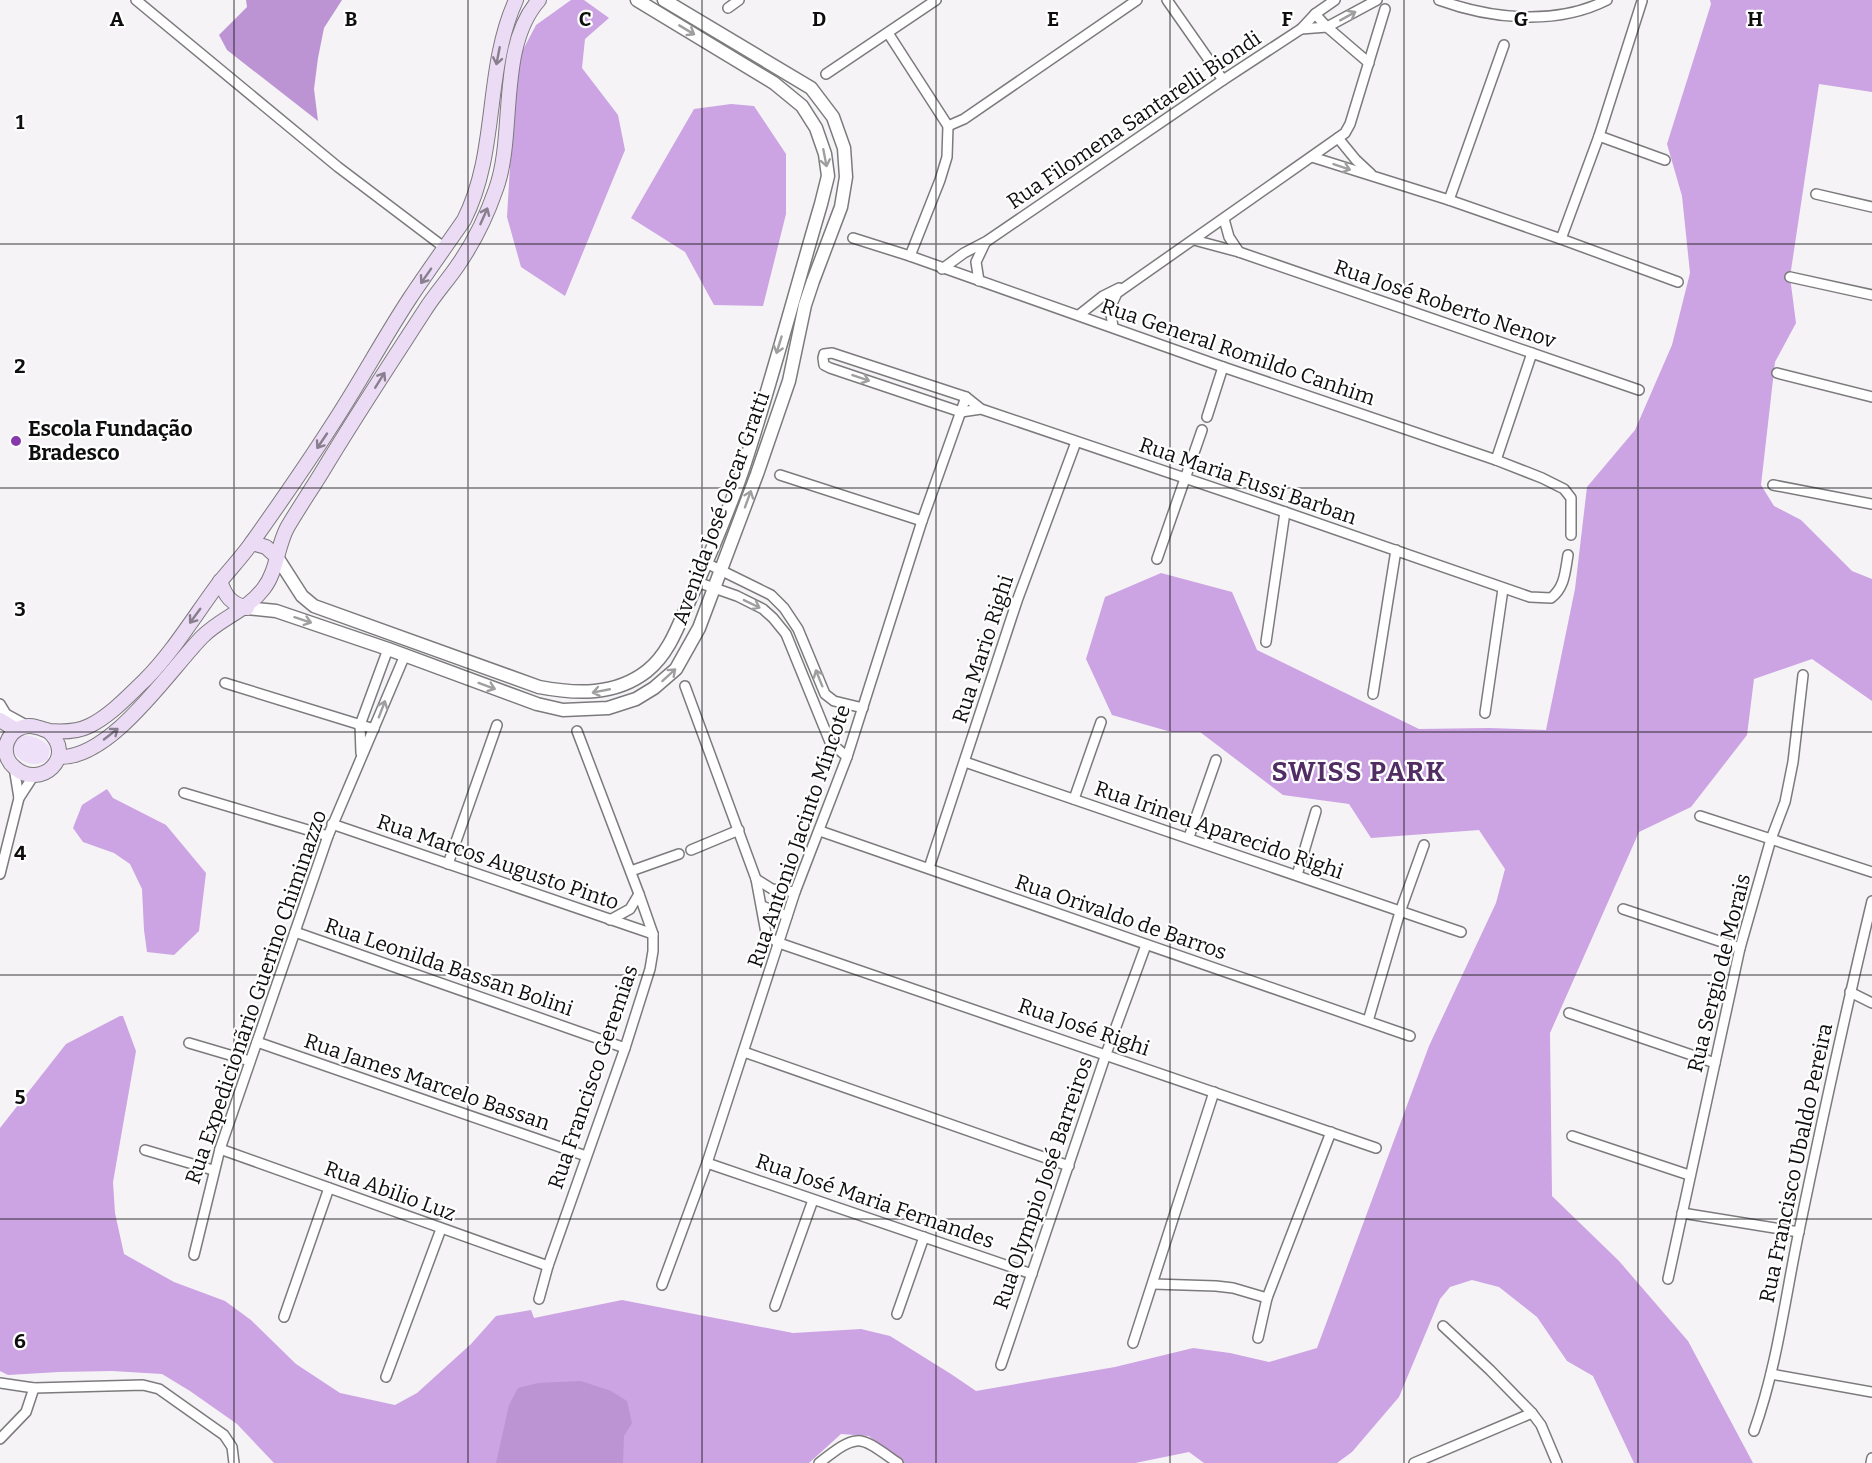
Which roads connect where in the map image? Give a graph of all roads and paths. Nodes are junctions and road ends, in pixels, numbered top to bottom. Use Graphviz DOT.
graph roads {
  1 [pos="136,0"];
  2 [pos="516,0"];
  3 [pos="539,0"];
  4 [pos="637,0"];
  5 [pos="664,0"];
  6 [pos="739,0"];
  7 [pos="936,0"];
  8 [pos="1137,0"];
  9 [pos="1167,0"];
  10 [pos="1335,0"];
  11 [pos="1377,0"];
  12 [pos="1439,0"];
  13 [pos="1607,0"];
  14 [pos="1642,1"];
  15 [pos="728,8"];
  16 [pos="1385,9"];
  17 [pos="1315,14"];
  18 [pos="1327,27"];
  19 [pos="1301,29"];
  20 [pos="888,33"];
  21 [pos="1504,45"];
  22 [pos="1369,63"];
  23 [pos="826,74"];
  24 [pos="1223,80"];
  25 [pos="948,126"];
  26 [pos="1599,136"];
  27 [pos="1338,138"];
  28 [pos="1312,157"];
  29 [pos="1665,160"];
  30 [pos="1373,175"];
  31 [pos="1816,194"];
  32 [pos="1449,200"];
  33 [pos="1872,207"];
  34 [pos="1224,219"];
  35 [pos="853,238"];
  36 [pos="1561,238"];
  37 [pos="1194,240"];
  38 [pos="987,241"];
  39 [pos="445,248"];
  40 [pos="1239,252"];
  41 [pos="910,256"];
  42 [pos="942,269"];
  43 [pos="1790,277"];
  44 [pos="979,281"];
  45 [pos="1132,281"];
  46 [pos="1678,282"];
  47 [pos="1872,295"];
  48 [pos="1079,315"];
  49 [pos="1113,327"];
  50 [pos="1532,353"];
  51 [pos="1223,367"];
  52 [pos="1777,373"];
  53 [pos="1639,390"];
  54 [pos="966,397"];
  55 [pos="1872,397"];
  56 [pos="981,409"];
  57 [pos="961,412"];
  58 [pos="1207,417"];
  59 [pos="1202,430"];
  60 [pos="1076,442"];
  61 [pos="1496,460"];
  62 [pos="780,475"];
  63 [pos="1185,478"];
  64 [pos="1773,485"];
  65 [pos="1872,504"];
  66 [pos="1285,512"];
  67 [pos="922,521"];
  68 [pos="1571,535"];
  69 [pos="252,543"];
  70 [pos="1396,550"];
  71 [pos="1568,555"];
  72 [pos="276,557"];
  73 [pos="1157,558"];
  74 [pos="706,563"];
  75 [pos="722,570"];
  76 [pos="220,581"];
  77 [pos="697,582"];
  78 [pos="714,589"];
  79 [pos="1503,589"];
  80 [pos="247,608"];
  81 [pos="1266,642"];
  82 [pos="388,649"];
  83 [pos="405,655"];
  84 [pos="1803,675"];
  85 [pos="225,683"];
  86 [pos="685,686"];
  87 [pos="1373,694"];
  88 [pos="0,704"];
  89 [pos="863,708"];
  90 [pos="1485,713"];
  91 [pos="0,720"];
  92 [pos="1101,722"];
  93 [pos="360,725"];
  94 [pos="497,725"];
  95 [pos="22,728"];
  96 [pos="374,729"];
  97 [pos="47,730"];
  98 [pos="577,731"];
  99 [pos="3,745"];
  100 [pos="362,755"];
  101 [pos="58,757"];
  102 [pos="848,757"];
  103 [pos="1216,760"];
  104 [pos="965,762"];
  105 [pos="14,767"];
  106 [pos="34,775"];
  107 [pos="184,793"];
  108 [pos="19,798"];
  109 [pos="1074,799"];
  110 [pos="1316,811"];
  111 [pos="1700,816"];
  112 [pos="332,824"];
  113 [pos="739,830"];
  114 [pos="820,831"];
  115 [pos="328,836"];
  116 [pos="1189,837"];
  117 [pos="1771,839"];
  118 [pos="1424,845"];
  119 [pos="691,850"];
  120 [pos="679,854"];
  121 [pos="448,864"];
  122 [pos="929,868"];
  123 [pos="631,871"];
  124 [pos="1872,872"];
  125 [pos="0,874"];
  126 [pos="1297,874"];
  127 [pos="756,879"];
  128 [pos="795,892"];
  129 [pos="639,894"];
  130 [pos="1872,901"];
  131 [pos="762,906"];
  132 [pos="1623,909"];
  133 [pos="1400,912"];
  134 [pos="788,916"];
  135 [pos="610,920"];
  136 [pos="295,932"];
  137 [pos="1461,932"];
  138 [pos="653,934"];
  139 [pos="779,943"];
  140 [pos="1146,945"];
  141 [pos="1740,948"];
  142 [pos="1850,992"];
  143 [pos="1872,1002"];
  144 [pos="1569,1013"];
  145 [pos="1368,1021"];
  146 [pos="1410,1036"];
  147 [pos="257,1042"];
  148 [pos="189,1043"];
  149 [pos="625,1048"];
  150 [pos="744,1052"];
  151 [pos="1106,1054"];
  152 [pos="250,1061"];
  153 [pos="1715,1063"];
  154 [pos="1215,1092"];
  155 [pos="1331,1132"];
  156 [pos="1572,1136"];
  157 [pos="1376,1148"];
  158 [pos="220,1149"];
  159 [pos="145,1150"];
  160 [pos="586,1156"];
  161 [pos="707,1162"];
  162 [pos="1069,1166"];
  163 [pos="213,1170"];
  164 [pos="1689,1175"];
  165 [pos="329,1188"];
  166 [pos="813,1200"];
  167 [pos="1682,1213"];
  168 [pos="441,1229"];
  169 [pos="1799,1232"];
  170 [pos="924,1237"];
  171 [pos="194,1255"];
  172 [pos="548,1266"];
  173 [pos="1032,1274"];
  174 [pos="1668,1279"];
  175 [pos="1153,1284"];
  176 [pos="662,1285"];
  177 [pos="1268,1298"];
  178 [pos="539,1299"];
  179 [pos="776,1306"];
  180 [pos="897,1314"];
  181 [pos="284,1317"];
  182 [pos="1443,1326"];
  183 [pos="1258,1338"];
  184 [pos="1133,1343"];
  185 [pos="1001,1365"];
  186 [pos="1771,1374"];
  187 [pos="386,1377"];
  188 [pos="0,1383"];
  189 [pos="34,1388"];
  190 [pos="1872,1392"];
  191 [pos="1532,1413"];
  192 [pos="1754,1431"];
  193 [pos="0,1439"];
  194 [pos="1872,1458"];
  195 [pos="234,1463"];
  196 [pos="819,1463"];
  197 [pos="898,1463"];
  198 [pos="1414,1463"];
  199 [pos="1557,1463"];
  200 [pos="1871,1463"];
  1 -- 39 [label="street"];
  2 -- 39 [label="main road, one-way"];
  72 -- 3 [label="main road, one-way"];
  4 -- 74 [label="street, Avenida José Oscar Gratti, one-way"];
  75 -- 5 [label="street, Avenida José Oscar Gratti, one-way"];
  6 -- 15 [label="street"];
  7 -- 20 [label="street"];
  8 -- 25 [label="street"];
  9 -- 24 [label="street"];
  10 -- 17 [label="street, Rua Filomena Santarelli Biondi"];
  18 -- 11 [label="street, one-way"];
  12 -- 13 [label="street"];
  14 -- 26 [label="street"];
  16 -- 22 [label="street"];
  17 -- 18 [label="street"];
  17 -- 19 [label="street, Rua Filomena Santarelli Biondi"];
  18 -- 19 [label="street, Rua Filomena Santarelli Biondi"];
  18 -- 22 [label="street"];
  19 -- 24 [label="street, Rua Filomena Santarelli Biondi"];
  20 -- 23 [label="street"];
  20 -- 25 [label="street"];
  21 -- 32 [label="street"];
  22 -- 27 [label="street"];
  24 -- 38 [label="street, Rua Filomena Santarelli Biondi"];
  25 -- 41 [label="street"];
  26 -- 29 [label="street"];
  26 -- 36 [label="street"];
  27 -- 28 [label="street"];
  27 -- 30 [label="street"];
  28 -- 30 [label="street, one-way"];
  28 -- 34 [label="street"];
  30 -- 32 [label="street"];
  31 -- 33 [label="street"];
  32 -- 36 [label="street"];
  34 -- 37 [label="street"];
  34 -- 40 [label="street"];
  35 -- 41 [label="street, Rua General Romildo Canhim"];
  36 -- 46 [label="street"];
  37 -- 40 [label="street, Rua José Roberto Nenov"];
  37 -- 45 [label="street"];
  38 -- 42 [label="street, Rua Filomena Santarelli Biondi"];
  38 -- 44 [label="street"];
  39 -- 69 [label="main road, one-way"];
  40 -- 50 [label="street, Rua José Roberto Nenov"];
  41 -- 42 [label="street, Rua General Romildo Canhim"];
  42 -- 44 [label="street, Rua General Romildo Canhim"];
  43 -- 47 [label="street"];
  44 -- 48 [label="street, Rua General Romildo Canhim"];
  45 -- 48 [label="street"];
  45 -- 49 [label="street"];
  48 -- 49 [label="street, Rua General Romildo Canhim"];
  49 -- 51 [label="street, Rua General Romildo Canhim"];
  50 -- 53 [label="street, Rua José Roberto Nenov"];
  50 -- 61 [label="street"];
  51 -- 58 [label="street"];
  51 -- 61 [label="street, Rua General Romildo Canhim"];
  52 -- 55 [label="street"];
  54 -- 56 [label="street, Rua Maria Fussi Barban"];
  54 -- 57 [label="street, Rua Antonio Jacinto Mincote"];
  54 -- 57 [label="street, one-way"];
  56 -- 57 [label="street, Rua Maria Fussi Barban"];
  56 -- 60 [label="street, Rua Maria Fussi Barban"];
  57 -- 67 [label="street, Rua Antonio Jacinto Mincote"];
  59 -- 63 [label="street"];
  60 -- 63 [label="street, Rua Maria Fussi Barban"];
  60 -- 104 [label="street, Rua Mario Righi"];
  61 -- 68 [label="street, Rua General Romildo Canhim"];
  62 -- 67 [label="street"];
  63 -- 66 [label="street, Rua Maria Fussi Barban"];
  63 -- 73 [label="street"];
  64 -- 65 [label="street"];
  66 -- 70 [label="street, Rua Maria Fussi Barban"];
  66 -- 81 [label="street"];
  67 -- 89 [label="street, Rua Antonio Jacinto Mincote"];
  69 -- 72 [label="main road"];
  69 -- 76 [label="main road"];
  70 -- 79 [label="street, Rua Maria Fussi Barban"];
  70 -- 87 [label="street"];
  71 -- 79 [label="street"];
  77 -- 72 [label="street, Avenida José Oscar Gratti, one-way"];
  72 -- 80 [label="main road"];
  74 -- 75 [label="street"];
  74 -- 77 [label="street, Avenida José Oscar Gratti"];
  75 -- 78 [label="street, Avenida José Oscar Gratti"];
  89 -- 75 [label="street, one-way"];
  76 -- 80 [label="main road"];
  76 -- 97 [label="main road, one-way"];
  77 -- 78 [label="street"];
  83 -- 78 [label="street, Avenida José Oscar Gratti, one-way"];
  78 -- 102 [label="street, one-way"];
  79 -- 90 [label="street"];
  80 -- 82 [label="street, Avenida José Oscar Gratti, one-way"];
  101 -- 80 [label="main road, one-way"];
  82 -- 83 [label="street, Avenida José Oscar Gratti"];
  82 -- 93 [label="street"];
  96 -- 83 [label="street, Rua Expedicionãrio Guerino Chiminazzo, one-way"];
  84 -- 117 [label="street, Rua Sergio de Morais"];
  85 -- 93 [label="street"];
  86 -- 113 [label="street"];
  88 -- 95 [label="street"];
  89 -- 102 [label="street, Rua Antonio Jacinto Mincote"];
  91 -- 95 [label="main road"];
  92 -- 109 [label="street"];
  93 -- 96 [label="street"];
  93 -- 100 [label="street, Rua Expedicionãrio Guerino Chiminazzo"];
  94 -- 121 [label="street"];
  95 -- 97 [label="main road"];
  95 -- 99 [label="main road"];
  96 -- 100 [label="street, Rua Expedicionãrio Guerino Chiminazzo"];
  97 -- 101 [label="main road"];
  98 -- 123 [label="street, Rua Francisco Geremias"];
  99 -- 105 [label="main road"];
  100 -- 112 [label="street, Rua Expedicionãrio Guerino Chiminazzo"];
  101 -- 106 [label="main road"];
  102 -- 114 [label="street, Rua Antonio Jacinto Mincote"];
  103 -- 116 [label="street"];
  104 -- 109 [label="street, Rua Irineu Aparecido Righi"];
  104 -- 122 [label="street, Rua Mario Righi"];
  105 -- 106 [label="main road"];
  105 -- 108 [label="street"];
  106 -- 108 [label="street"];
  107 -- 115 [label="street"];
  108 -- 125 [label="street"];
  109 -- 116 [label="street, Rua Irineu Aparecido Righi"];
  110 -- 126 [label="street"];
  111 -- 117 [label="street"];
  112 -- 115 [label="street, Rua Expedicionãrio Guerino Chiminazzo"];
  112 -- 121 [label="street, Rua Marcos Augusto Pinto"];
  113 -- 119 [label="street"];
  113 -- 127 [label="street"];
  114 -- 122 [label="street, Rua Orivaldo de Barros"];
  114 -- 128 [label="street, Rua Antonio Jacinto Mincote"];
  115 -- 136 [label="street, Rua Expedicionãrio Guerino Chiminazzo"];
  116 -- 126 [label="street, Rua Irineu Aparecido Righi"];
  117 -- 124 [label="street"];
  117 -- 141 [label="street, Rua Sergio de Morais"];
  118 -- 133 [label="street"];
  120 -- 123 [label="street"];
  121 -- 135 [label="street, Rua Marcos Augusto Pinto"];
  122 -- 140 [label="street, Rua Orivaldo de Barros"];
  123 -- 129 [label="street, Rua Francisco Geremias"];
  126 -- 133 [label="street, Rua Irineu Aparecido Righi"];
  127 -- 128 [label="street"];
  127 -- 131 [label="street"];
  128 -- 134 [label="street, Rua Antonio Jacinto Mincote"];
  129 -- 135 [label="street"];
  129 -- 138 [label="street, Rua Francisco Geremias"];
  130 -- 142 [label="street, Rua Francisco Ubaldo Pereira"];
  131 -- 134 [label="street"];
  131 -- 139 [label="street"];
  132 -- 141 [label="street"];
  133 -- 137 [label="street, Rua Irineu Aparecido Righi"];
  133 -- 145 [label="street"];
  134 -- 139 [label="street, Rua Antonio Jacinto Mincote"];
  135 -- 138 [label="street, Rua Marcos Augusto Pinto"];
  136 -- 147 [label="street, Rua Expedicionãrio Guerino Chiminazzo"];
  136 -- 149 [label="street, Rua Leonilda Bassan Bolini"];
  138 -- 149 [label="street, Rua Francisco Geremias"];
  139 -- 150 [label="street, Rua Antonio Jacinto Mincote"];
  139 -- 151 [label="street, Rua José Righi"];
  140 -- 145 [label="street, Rua Orivaldo de Barros"];
  140 -- 151 [label="street, Rua Olympio José Barreiros"];
  141 -- 153 [label="street, Rua Sergio de Morais"];
  142 -- 143 [label="street"];
  142 -- 169 [label="street, Rua Francisco Ubaldo Pereira"];
  144 -- 153 [label="street"];
  145 -- 146 [label="street, Rua Orivaldo de Barros"];
  147 -- 152 [label="street, Rua Expedicionãrio Guerino Chiminazzo"];
  147 -- 160 [label="street, Rua James Marcelo Bassan"];
  148 -- 152 [label="street"];
  149 -- 160 [label="street, Rua Francisco Geremias"];
  150 -- 161 [label="street, Rua Antonio Jacinto Mincote"];
  150 -- 162 [label="street"];
  151 -- 154 [label="street, Rua José Righi"];
  151 -- 162 [label="street, Rua Olympio José Barreiros"];
  152 -- 158 [label="street, Rua Expedicionãrio Guerino Chiminazzo"];
  153 -- 164 [label="street, Rua Sergio de Morais"];
  154 -- 155 [label="street, Rua José Righi"];
  154 -- 175 [label="street"];
  155 -- 157 [label="street, Rua José Righi"];
  155 -- 177 [label="street"];
  156 -- 164 [label="street"];
  158 -- 163 [label="street, Rua Expedicionãrio Guerino Chiminazzo"];
  158 -- 165 [label="street, Rua Abilio Luz"];
  159 -- 163 [label="street"];
  160 -- 172 [label="street, Rua Francisco Geremias"];
  161 -- 166 [label="street, Rua José Maria Fernandes"];
  161 -- 176 [label="street, Rua Antonio Jacinto Mincote"];
  162 -- 173 [label="street, Rua Olympio José Barreiros"];
  163 -- 171 [label="street, Rua Expedicionãrio Guerino Chiminazzo"];
  164 -- 167 [label="street, Rua Sergio de Morais"];
  165 -- 168 [label="street, Rua Abilio Luz"];
  165 -- 181 [label="street"];
  166 -- 170 [label="street, Rua José Maria Fernandes"];
  166 -- 179 [label="street"];
  167 -- 169 [label="street"];
  167 -- 174 [label="street, Rua Sergio de Morais"];
  168 -- 172 [label="street, Rua Abilio Luz"];
  168 -- 187 [label="street"];
  169 -- 186 [label="street, Rua Francisco Ubaldo Pereira"];
  170 -- 173 [label="street, Rua José Maria Fernandes"];
  170 -- 180 [label="street"];
  172 -- 178 [label="street, Rua Francisco Geremias"];
  173 -- 185 [label="street, Rua Olympio José Barreiros"];
  175 -- 177 [label="street"];
  175 -- 184 [label="street"];
  177 -- 183 [label="street"];
  182 -- 191 [label="street"];
  186 -- 190 [label="street"];
  186 -- 192 [label="street, Rua Francisco Ubaldo Pereira"];
  188 -- 189 [label="street"];
  189 -- 193 [label="street"];
  189 -- 195 [label="street"];
  191 -- 198 [label="street"];
  191 -- 199 [label="street"];
  194 -- 200 [label="street"];
  196 -- 197 [label="street"];
}
